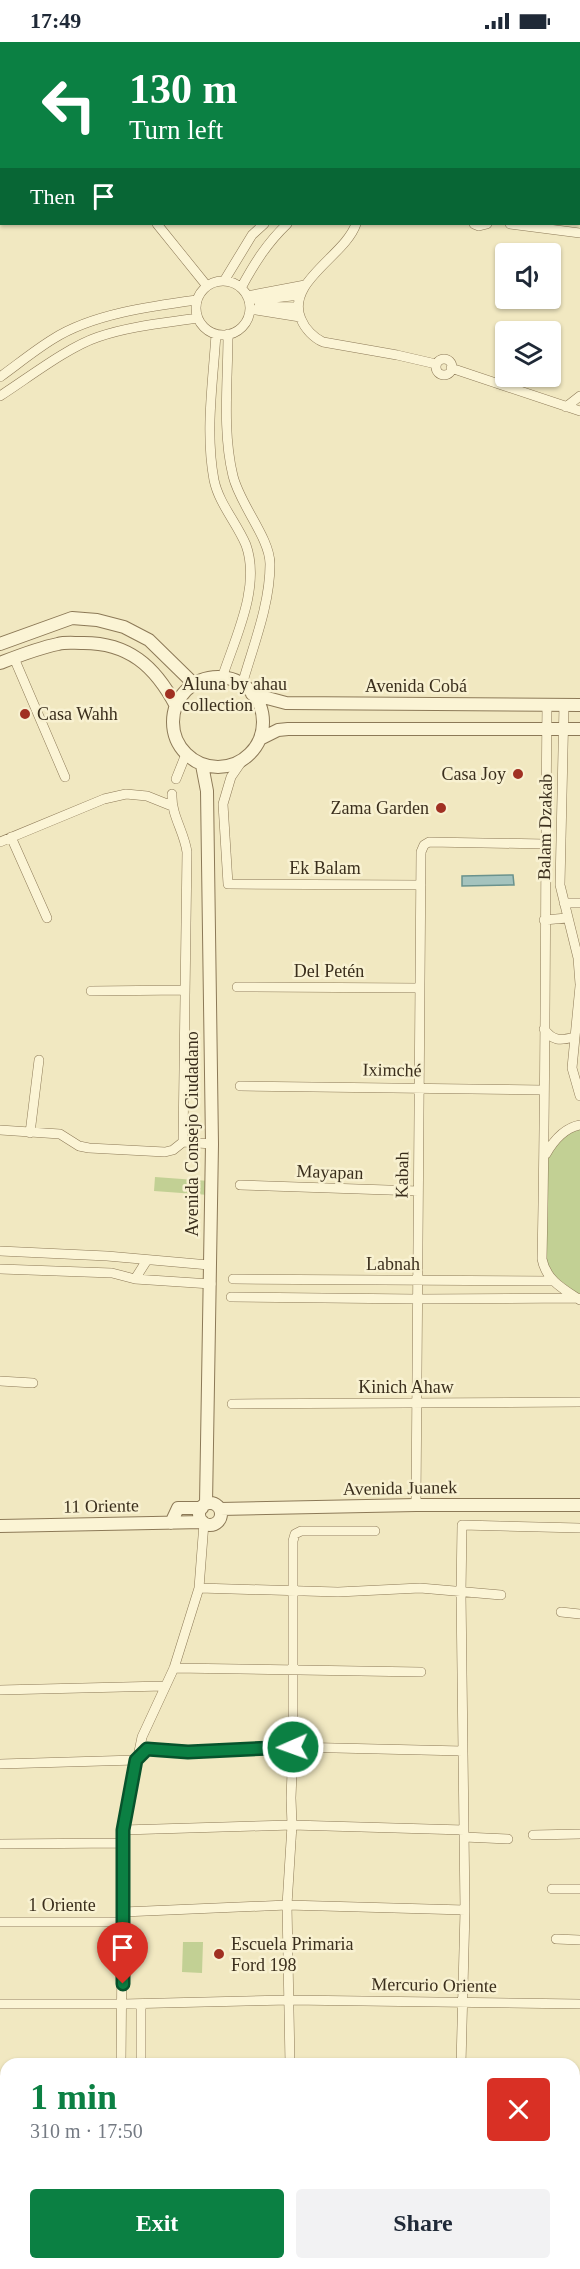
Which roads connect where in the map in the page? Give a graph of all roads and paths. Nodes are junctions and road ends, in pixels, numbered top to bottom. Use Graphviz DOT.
graph roads {
  1 [pos="158,225"];
  2 [pos="263,225"];
  3 [pos="286,225"];
  4 [pos="356,225"];
  5 [pos="518,225"];
  6 [pos="580,233"];
  7 [pos="224,281"];
  8 [pos="305,285"];
  9 [pos="207,286"];
  10 [pos="300,295"];
  11 [pos="197,300"];
  12 [pos="247,300"];
  13 [pos="299,312"];
  14 [pos="198,318"];
  15 [pos="216,334"];
  16 [pos="228,334"];
  17 [pos="0,377"];
  18 [pos="0,396"];
  19 [pos="580,396"];
  20 [pos="566,407"];
  21 [pos="580,411"];
  22 [pos="0,644"];
  23 [pos="14,658"];
  24 [pos="0,663"];
  25 [pos="222,678"];
  26 [pos="194,684"];
  27 [pos="242,685"];
  28 [pos="252,694"];
  29 [pos="547,705"];
  30 [pos="564,705"];
  31 [pos="580,705"];
  32 [pos="176,706"];
  33 [pos="547,729"];
  34 [pos="564,729"];
  35 [pos="580,729"];
  36 [pos="260,740"];
  37 [pos="186,754"];
  38 [pos="242,761"];
  39 [pos="202,765"];
  40 [pos="65,777"];
  41 [pos="176,778"];
  42 [pos="172,794"];
  43 [pos="172,806"];
  44 [pos="11,837"];
  45 [pos="0,842"];
  46 [pos="545,844"];
  47 [pos="421,885"];
  48 [pos="564,903"];
  49 [pos="580,903"];
  50 [pos="47,918"];
  51 [pos="567,918"];
  52 [pos="544,920"];
  53 [pos="580,985"];
  54 [pos="237,987"];
  55 [pos="420,988"];
  56 [pos="185,990"];
  57 [pos="91,991"];
  58 [pos="544,1029"];
  59 [pos="574,1037"];
  60 [pos="39,1060"];
  61 [pos="240,1086"];
  62 [pos="419,1087"];
  63 [pos="543,1090"];
  64 [pos="580,1096"];
  65 [pos="580,1125"];
  66 [pos="0,1130"];
  67 [pos="30,1133"];
  68 [pos="183,1142"];
  69 [pos="213,1144"];
  70 [pos="544,1156"];
  71 [pos="240,1185"];
  72 [pos="418,1191"];
  73 [pos="0,1251"];
  74 [pos="46,1254"];
  75 [pos="107,1256"];
  76 [pos="147,1260"];
  77 [pos="209,1265"];
  78 [pos="0,1269"];
  79 [pos="45,1272"];
  80 [pos="112,1273"];
  81 [pos="233,1279"];
  82 [pos="135,1280"];
  83 [pos="417,1281"];
  84 [pos="553,1281"];
  85 [pos="211,1284"];
  86 [pos="231,1297"];
  87 [pos="417,1299"];
  88 [pos="579,1299"];
  89 [pos="0,1381"];
  90 [pos="33,1383"];
  91 [pos="580,1402"];
  92 [pos="416,1403"];
  93 [pos="232,1404"];
  94 [pos="416,1505"];
  95 [pos="580,1505"];
  96 [pos="204,1506"];
  97 [pos="220,1509"];
  98 [pos="171,1523"];
  99 [pos="204,1523"];
  100 [pos="0,1526"];
  101 [pos="580,1528"];
  102 [pos="375,1531"];
  103 [pos="200,1588"];
  104 [pos="293,1591"];
  105 [pos="461,1593"];
  106 [pos="501,1595"];
  107 [pos="561,1612"];
  108 [pos="580,1614"];
  109 [pos="174,1668"];
  110 [pos="292,1668"];
  111 [pos="421,1672"];
  112 [pos="164,1686"];
  113 [pos="0,1690"];
  114 [pos="293,1747"];
  115 [pos="463,1751"];
  116 [pos="136,1760"];
  117 [pos="0,1764"];
  118 [pos="292,1826"];
  119 [pos="123,1830"];
  120 [pos="464,1833"];
  121 [pos="580,1834"];
  122 [pos="533,1835"];
  123 [pos="508,1839"];
  124 [pos="122,1843"];
  125 [pos="0,1844"];
  126 [pos="552,1889"];
  127 [pos="580,1889"];
  128 [pos="287,1905"];
  129 [pos="465,1910"];
  130 [pos="124,1917"];
  131 [pos="0,1922"];
  132 [pos="556,1939"];
  133 [pos="580,1940"];
  134 [pos="290,2000"];
  135 [pos="462,2001"];
  136 [pos="0,2004"];
  137 [pos="123,2004"];
  138 [pos="141,2004"];
  139 [pos="580,2004"];
  140 [pos="121,2058"];
  141 [pos="141,2058"];
  142 [pos="290,2058"];
  143 [pos="461,2058"];
  1 -- 9 [label="street"];
  2 -- 7 [label="street"];
  3 -- 12 [label="street"];
  4 -- 8 [label="street"];
  5 -- 6 [label="street"];
  7 -- 9 [label="street"];
  7 -- 12 [label="street"];
  8 -- 10 [label="street"];
  8 -- 12 [label="street"];
  9 -- 11 [label="street"];
  10 -- 12 [label="street"];
  10 -- 13 [label="street"];
  11 -- 14 [label="street"];
  11 -- 17 [label="street"];
  12 -- 13 [label="street"];
  12 -- 16 [label="street"];
  13 -- 20 [label="street"];
  14 -- 15 [label="street"];
  14 -- 18 [label="street"];
  15 -- 16 [label="street"];
  15 -- 25 [label="street"];
  16 -- 27 [label="street"];
  19 -- 20 [label="street"];
  20 -- 21 [label="street"];
  22 -- 26 [label="street"];
  23 -- 24 [label="street"];
  23 -- 32 [label="street"];
  23 -- 40 [label="street"];
  25 -- 26 [label="street"];
  25 -- 27 [label="street"];
  26 -- 32 [label="street"];
  27 -- 28 [label="street"];
  28 -- 29 [label="street, Avenida Cobá"];
  28 -- 36 [label="street"];
  29 -- 30 [label="street, Avenida Cobá"];
  29 -- 33 [label="street"];
  30 -- 31 [label="street, Avenida Cobá"];
  30 -- 34 [label="street, Balam Dzakab"];
  32 -- 37 [label="street"];
  33 -- 34 [label="street"];
  33 -- 36 [label="street"];
  33 -- 46 [label="street"];
  34 -- 35 [label="street"];
  34 -- 48 [label="street, Balam Dzakab"];
  36 -- 38 [label="street"];
  37 -- 39 [label="street"];
  37 -- 41 [label="street"];
  38 -- 39 [label="street"];
  38 -- 47 [label="street, Ek Balam"];
  39 -- 69 [label="street, Avenida Consejo Ciudadano"];
  42 -- 43 [label="street"];
  43 -- 44 [label="street"];
  43 -- 56 [label="street"];
  44 -- 45 [label="street"];
  44 -- 50 [label="street"];
  46 -- 47 [label="street, Kabah"];
  46 -- 52 [label="street"];
  47 -- 55 [label="street, Kabah"];
  48 -- 49 [label="street"];
  48 -- 51 [label="street, Balam Dzakab"];
  51 -- 52 [label="street"];
  51 -- 53 [label="street, Balam Dzakab"];
  52 -- 58 [label="street"];
  53 -- 59 [label="street, Balam Dzakab"];
  54 -- 55 [label="street, Del Petén"];
  55 -- 62 [label="street, Kabah"];
  56 -- 57 [label="street"];
  56 -- 68 [label="street"];
  58 -- 59 [label="street"];
  58 -- 63 [label="street"];
  59 -- 64 [label="street, Balam Dzakab"];
  60 -- 67 [label="street"];
  61 -- 62 [label="street, Iximché"];
  62 -- 63 [label="street, Iximché"];
  62 -- 72 [label="street, Kabah"];
  63 -- 70 [label="street"];
  65 -- 70 [label="street"];
  66 -- 67 [label="street"];
  67 -- 68 [label="street"];
  68 -- 69 [label="street"];
  69 -- 77 [label="street, Avenida Consejo Ciudadano"];
  70 -- 84 [label="street"];
  71 -- 72 [label="street, Mayapan"];
  72 -- 83 [label="street, Kabah"];
  73 -- 74 [label="street"];
  74 -- 75 [label="street"];
  74 -- 79 [label="street"];
  75 -- 76 [label="street"];
  75 -- 80 [label="street"];
  76 -- 77 [label="street"];
  76 -- 82 [label="street"];
  77 -- 85 [label="street, Avenida Consejo Ciudadano"];
  78 -- 79 [label="street"];
  79 -- 80 [label="street"];
  80 -- 82 [label="street"];
  81 -- 83 [label="street, Labnah"];
  82 -- 85 [label="street"];
  83 -- 84 [label="street, Labnah"];
  83 -- 87 [label="street, Kabah"];
  84 -- 88 [label="street"];
  85 -- 96 [label="street, Avenida Consejo Ciudadano"];
  86 -- 87 [label="street"];
  87 -- 88 [label="street"];
  87 -- 92 [label="street, Kabah"];
  89 -- 90 [label="street"];
  91 -- 92 [label="street, Kinich Ahaw"];
  92 -- 93 [label="street, Kinich Ahaw"];
  92 -- 94 [label="street, Kabah"];
  94 -- 95 [label="street, Avenida Juanek"];
  94 -- 97 [label="street, Avenida Juanek"];
  96 -- 97 [label="street"];
  96 -- 98 [label="street"];
  96 -- 99 [label="street"];
  97 -- 99 [label="street"];
  98 -- 99 [label="street, 11 Oriente"];
  98 -- 100 [label="street, 11 Oriente"];
  99 -- 103 [label="street"];
  101 -- 105 [label="street"];
  102 -- 104 [label="street"];
  103 -- 104 [label="street"];
  103 -- 109 [label="street"];
  104 -- 105 [label="street"];
  104 -- 110 [label="street"];
  105 -- 106 [label="street"];
  105 -- 115 [label="street"];
  107 -- 108 [label="street"];
  109 -- 110 [label="street"];
  109 -- 112 [label="street"];
  110 -- 111 [label="street"];
  110 -- 114 [label="street"];
  112 -- 113 [label="street"];
  112 -- 116 [label="street"];
  114 -- 115 [label="street"];
  114 -- 116 [label="street"];
  114 -- 118 [label="street"];
  115 -- 120 [label="street"];
  116 -- 117 [label="street"];
  116 -- 119 [label="street"];
  118 -- 119 [label="street"];
  118 -- 120 [label="street"];
  118 -- 128 [label="street"];
  119 -- 124 [label="street"];
  120 -- 123 [label="street"];
  120 -- 129 [label="street"];
  121 -- 122 [label="street"];
  124 -- 125 [label="street"];
  124 -- 130 [label="street"];
  126 -- 127 [label="street"];
  128 -- 129 [label="street, 1 Oriente"];
  128 -- 130 [label="street, 1 Oriente"];
  128 -- 134 [label="street"];
  129 -- 135 [label="street"];
  130 -- 131 [label="street, 1 Oriente"];
  130 -- 137 [label="street"];
  132 -- 133 [label="street"];
  134 -- 135 [label="street, Mercurio Oriente"];
  134 -- 138 [label="street, Mercurio Oriente"];
  134 -- 142 [label="street"];
  135 -- 139 [label="street, Mercurio Oriente"];
  135 -- 143 [label="street"];
  136 -- 137 [label="street, Mercurio Oriente"];
  137 -- 138 [label="street, Mercurio Oriente"];
  137 -- 140 [label="street"];
  138 -- 141 [label="street"];
}
